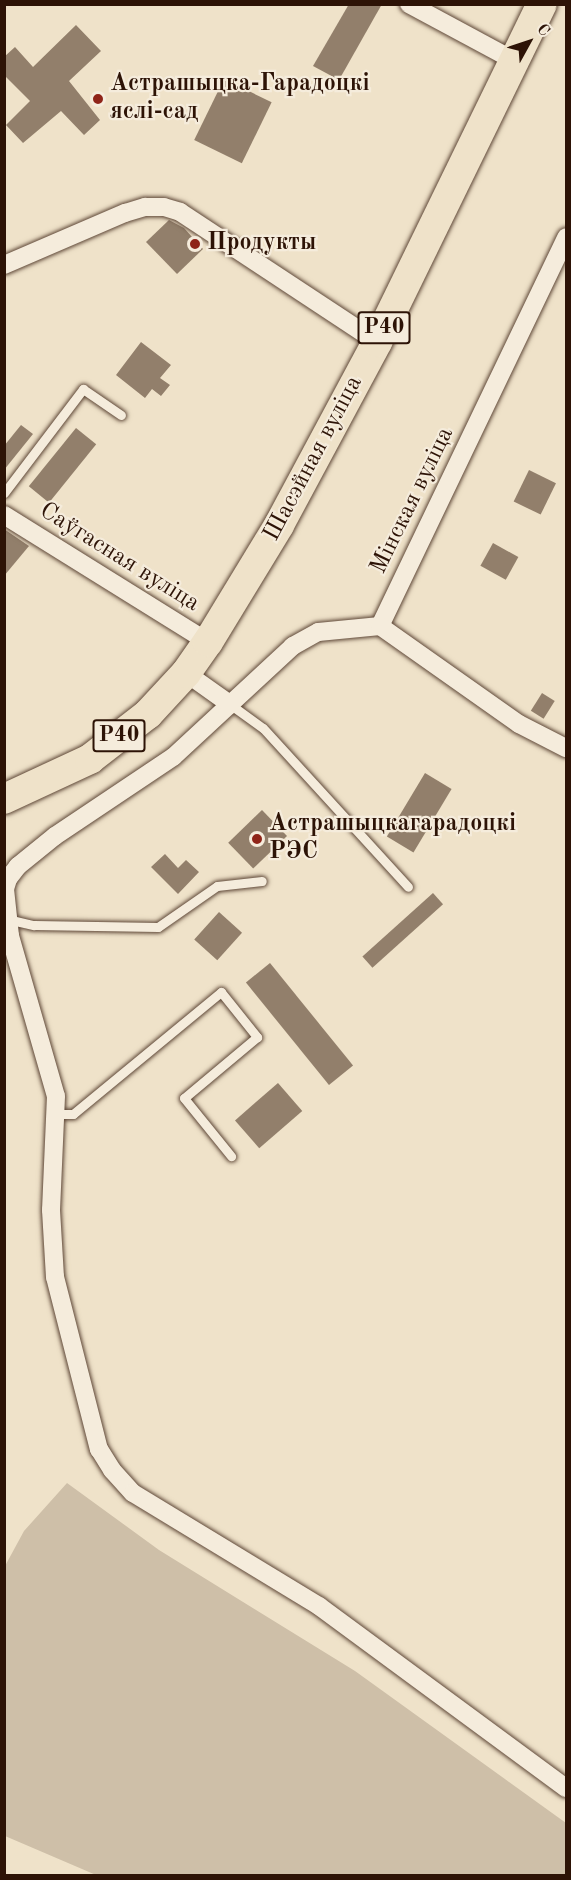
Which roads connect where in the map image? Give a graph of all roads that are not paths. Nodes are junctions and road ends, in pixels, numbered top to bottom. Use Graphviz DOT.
graph roads {
  1 [pos="409,4"];
  2 [pos="542,4"];
  3 [pos="515,61"];
  4 [pos="567,237"];
  5 [pos="4,265"];
  6 [pos="377,342"];
  7 [pos="121,415"];
  8 [pos="4,493"];
  9 [pos="4,515"];
  10 [pos="380,626"];
  11 [pos="208,642"];
  12 [pos="186,673"];
  13 [pos="231,705"];
  14 [pos="567,748"];
  15 [pos="4,799"];
  16 [pos="262,881"];
  17 [pos="408,887"];
  18 [pos="7,919"];
  19 [pos="57,1114"];
  20 [pos="231,1156"];
  21 [pos="567,1788"];
  1 -- 3 [label="street"];
  2 -- 3 [label="main road, Шасэйная вуліца / Р40"];
  3 -- 6 [label="main road, Шасэйная вуліца / Р40"];
  4 -- 10 [label="street, Мінская вуліца"];
  5 -- 6 [label="street"];
  6 -- 11 [label="main road, Шасэйная вуліца / Р40"];
  7 -- 8 [label="lane"];
  9 -- 11 [label="street, Саўгасная вуліца"];
  10 -- 13 [label="street"];
  10 -- 14 [label="street"];
  11 -- 12 [label="main road, Шасэйная вуліца / Р40"];
  12 -- 13 [label="street"];
  12 -- 15 [label="main road, Шасэйная вуліца / Р40"];
  13 -- 17 [label="lane"];
  13 -- 18 [label="street"];
  16 -- 18 [label="lane"];
  18 -- 19 [label="street"];
  19 -- 20 [label="lane"];
  19 -- 21 [label="street"];
}
